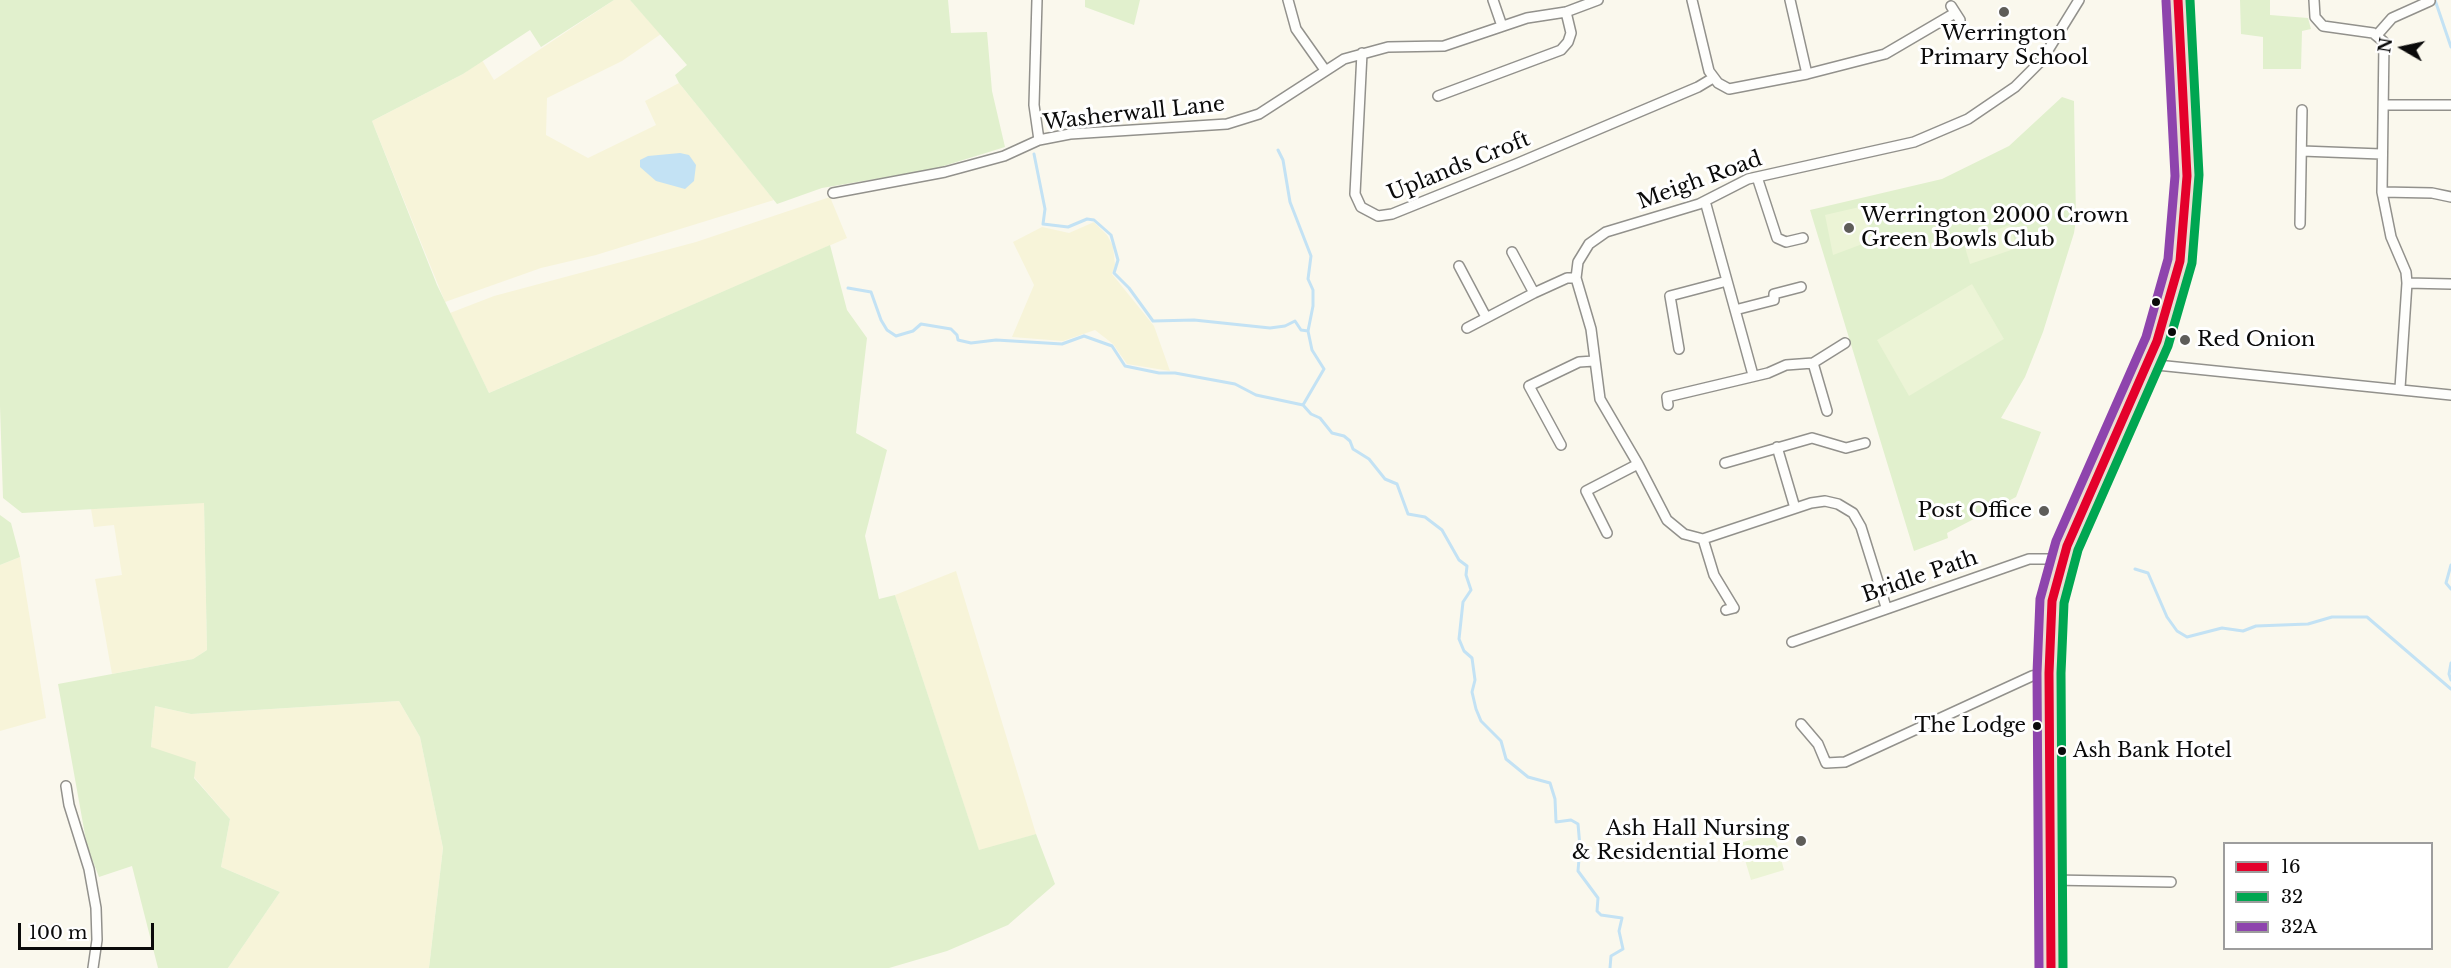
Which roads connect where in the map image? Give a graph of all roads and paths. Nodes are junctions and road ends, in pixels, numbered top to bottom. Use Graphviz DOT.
graph roads {
  1 [pos="1036,0"];
  2 [pos="1288,0"];
  3 [pos="1493,0"];
  4 [pos="1598,0"];
  5 [pos="1692,0"];
  6 [pos="1790,0"];
  7 [pos="2079,0"];
  8 [pos="2178,0"];
  9 [pos="2314,0"];
  10 [pos="2430,1"];
  11 [pos="1566,12"];
  12 [pos="1956,13"];
  13 [pos="1502,26"];
  14 [pos="2377,35"];
  15 [pos="1362,53"];
  16 [pos="1325,70"];
  17 [pos="1808,74"];
  18 [pos="1713,78"];
  19 [pos="1438,96"];
  20 [pos="2385,105"];
  21 [pos="2449,108"];
  22 [pos="2302,110"];
  23 [pos="1039,140"];
  24 [pos="2302,151"];
  25 [pos="2381,154"];
  26 [pos="1757,177"];
  27 [pos="2382,192"];
  28 [pos="833,193"];
  29 [pos="2451,197"];
  30 [pos="1705,201"];
  31 [pos="2300,224"];
  32 [pos="1803,238"];
  33 [pos="1512,252"];
  34 [pos="1459,266"];
  35 [pos="1576,278"];
  36 [pos="1727,281"];
  37 [pos="2407,284"];
  38 [pos="2451,284"];
  39 [pos="1801,287"];
  40 [pos="1534,293"];
  41 [pos="1735,310"];
  42 [pos="1486,318"];
  43 [pos="1467,327"];
  44 [pos="1845,343"];
  45 [pos="1679,349"];
  46 [pos="1594,361"];
  47 [pos="1813,363"];
  48 [pos="2147,364"];
  49 [pos="1753,375"];
  50 [pos="2400,388"];
  51 [pos="2451,395"];
  52 [pos="1668,405"];
  53 [pos="1827,411"];
  54 [pos="1865,443"];
  55 [pos="1561,445"];
  56 [pos="1777,447"];
  57 [pos="1725,463"];
  58 [pos="1638,464"];
  59 [pos="1796,508"];
  60 [pos="1607,533"];
  61 [pos="1703,539"];
  62 [pos="2062,559"];
  63 [pos="1886,608"];
  64 [pos="1726,610"];
  65 [pos="1792,642"];
  66 [pos="2049,673"];
  67 [pos="1801,724"];
  68 [pos="66,786"];
  69 [pos="2050,880"];
  70 [pos="2170,882"];
  71 [pos="93,968"];
  72 [pos="2051,968"];
  1 -- 23 [label="street"];
  2 -- 16 [label="street"];
  3 -- 13 [label="street"];
  4 -- 11 [label="street, Washerwall Lane"];
  5 -- 18 [label="street"];
  6 -- 17 [label="street"];
  7 -- 26 [label="street, Meigh Road"];
  8 -- 48 [label="highway"];
  9 -- 14 [label="street"];
  10 -- 14 [label="street"];
  11 -- 13 [label="street, Washerwall Lane"];
  11 -- 19 [label="street"];
  12 -- 17 [label="street"];
  13 -- 15 [label="street, Washerwall Lane"];
  14 -- 20 [label="street"];
  15 -- 16 [label="street, Washerwall Lane"];
  15 -- 18 [label="street, Uplands Croft"];
  16 -- 23 [label="street, Washerwall Lane"];
  17 -- 18 [label="street"];
  20 -- 21 [label="street"];
  20 -- 25 [label="street"];
  22 -- 24 [label="street"];
  23 -- 28 [label="street, Washerwall Lane"];
  24 -- 25 [label="street"];
  24 -- 31 [label="street"];
  25 -- 27 [label="street"];
  26 -- 30 [label="street, Meigh Road"];
  26 -- 32 [label="street"];
  27 -- 29 [label="street"];
  27 -- 37 [label="street"];
  30 -- 35 [label="street, Meigh Road"];
  30 -- 36 [label="street"];
  33 -- 40 [label="street"];
  34 -- 42 [label="street"];
  35 -- 40 [label="street"];
  35 -- 46 [label="street"];
  36 -- 41 [label="street"];
  36 -- 45 [label="street"];
  37 -- 38 [label="street"];
  37 -- 50 [label="street"];
  39 -- 41 [label="street"];
  40 -- 42 [label="street"];
  41 -- 49 [label="street"];
  42 -- 43 [label="street"];
  44 -- 47 [label="street"];
  46 -- 55 [label="street"];
  46 -- 58 [label="street"];
  47 -- 49 [label="street"];
  47 -- 53 [label="street"];
  48 -- 50 [label="street"];
  48 -- 62 [label="highway"];
  49 -- 52 [label="street"];
  50 -- 51 [label="street"];
  54 -- 56 [label="street"];
  56 -- 57 [label="street"];
  56 -- 59 [label="street"];
  58 -- 60 [label="street"];
  58 -- 61 [label="street"];
  59 -- 61 [label="street"];
  59 -- 63 [label="street"];
  61 -- 64 [label="street"];
  62 -- 63 [label="street, Bridle Path"];
  62 -- 66 [label="highway"];
  63 -- 65 [label="street, Bridle Path"];
  66 -- 67 [label="street"];
  66 -- 69 [label="highway"];
  68 -- 71 [label="street"];
  69 -- 70 [label="street"];
  69 -- 72 [label="highway"];
}
